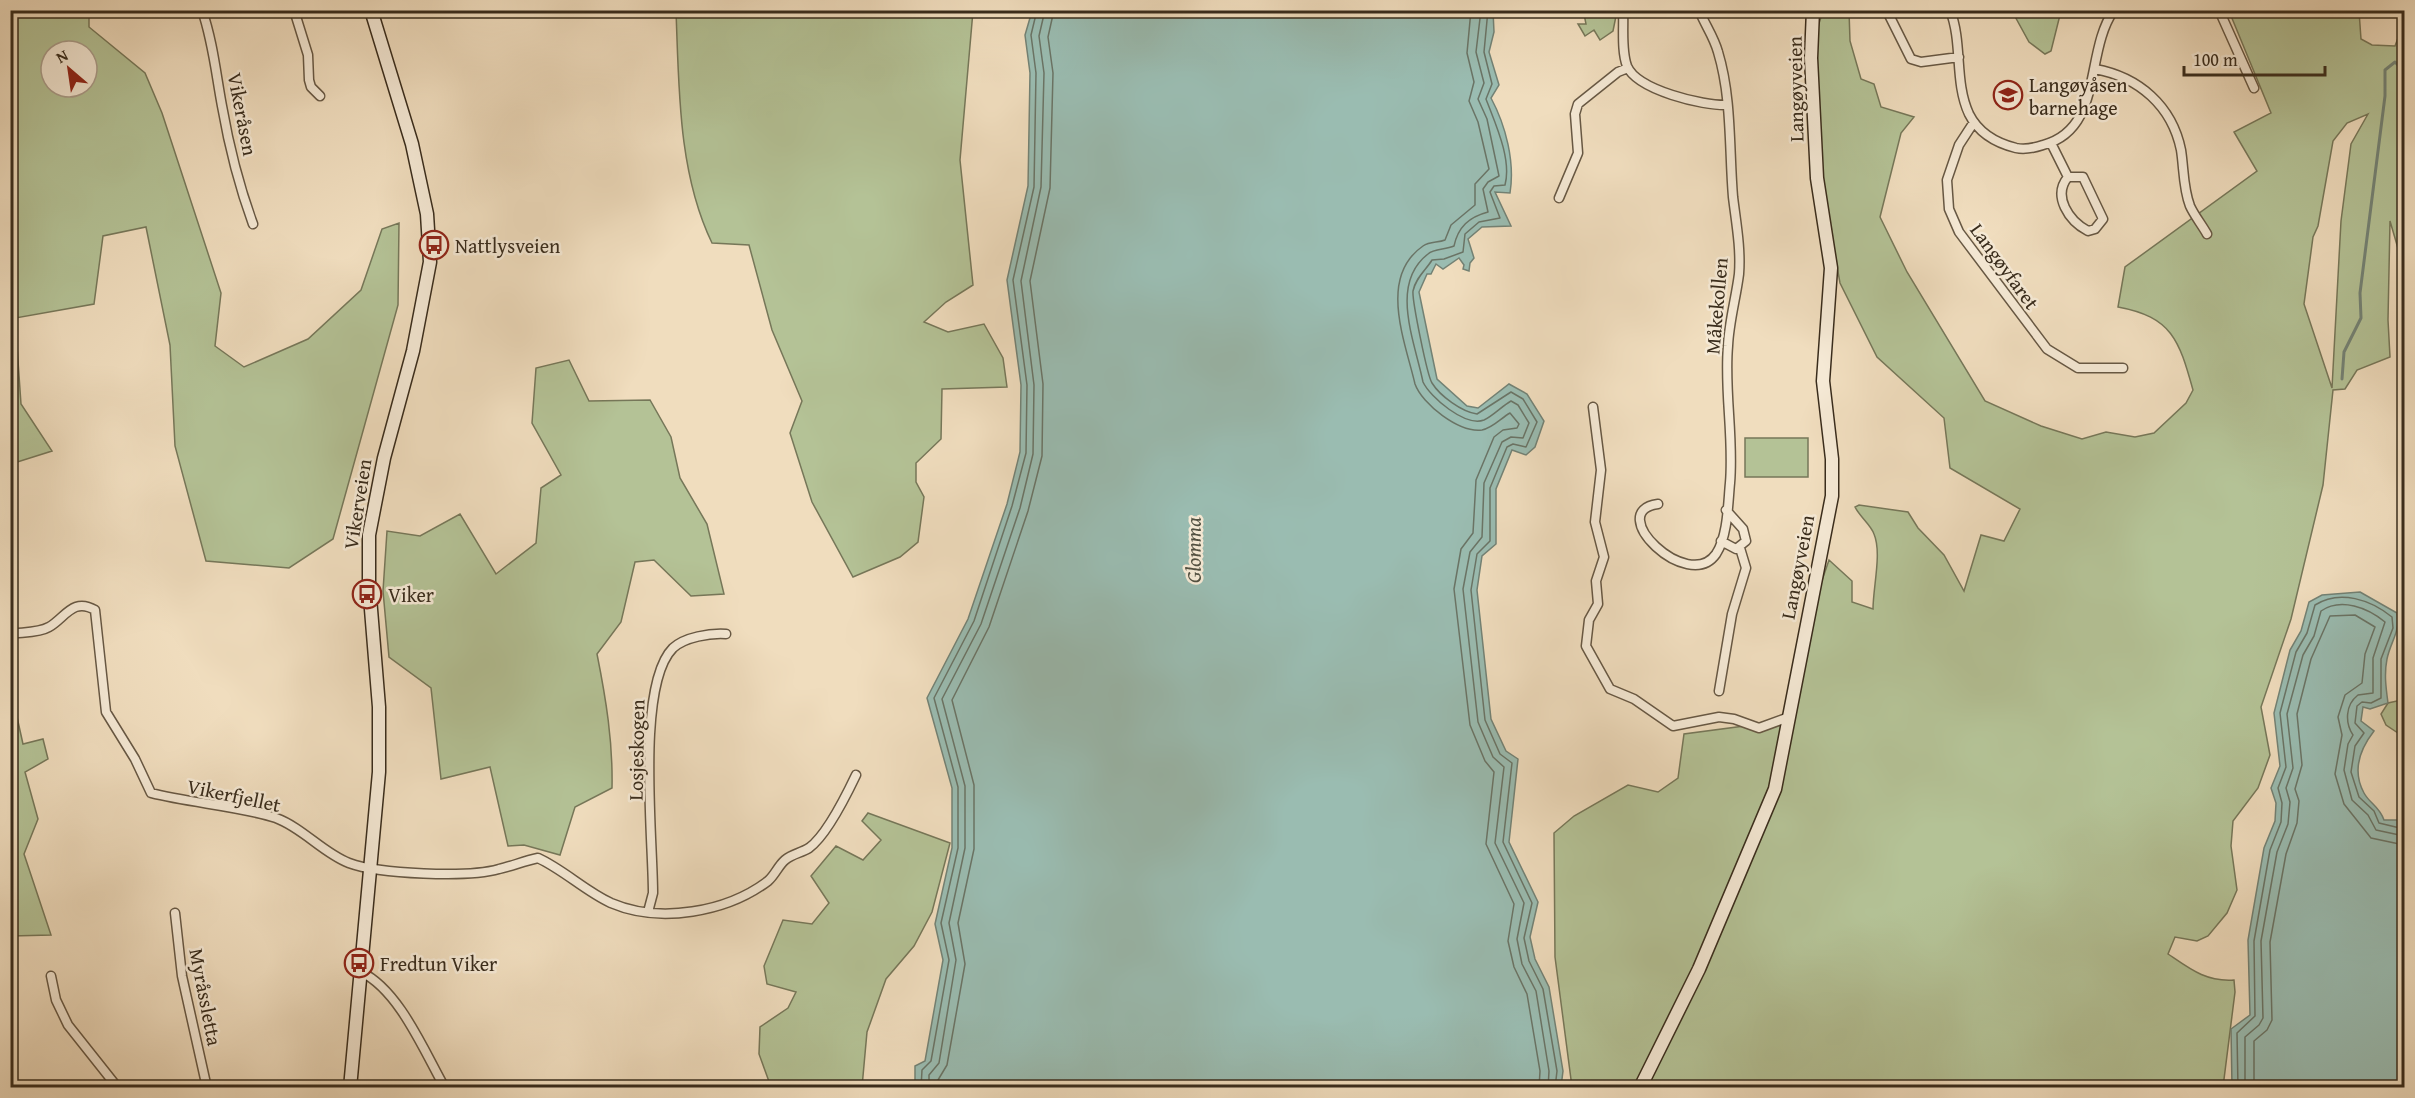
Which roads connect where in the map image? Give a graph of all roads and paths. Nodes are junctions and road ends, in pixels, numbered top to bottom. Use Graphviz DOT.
graph roads {
  1 [pos="202,10"];
  2 [pos="294,10"];
  3 [pos="371,10"];
  4 [pos="1623,10"];
  5 [pos="1699,10"];
  6 [pos="1812,10"];
  7 [pos="1821,10"];
  8 [pos="1950,10"];
  9 [pos="2114,10"];
  10 [pos="2219,10"];
  11 [pos="1889,15"];
  12 [pos="1814,25"];
  13 [pos="1959,57"];
  14 [pos="1628,68"];
  15 [pos="2095,69"];
  16 [pos="2254,88"];
  17 [pos="320,96"];
  18 [pos="1727,105"];
  19 [pos="1974,122"];
  20 [pos="2051,143"];
  21 [pos="2068,177"];
  22 [pos="1560,198"];
  23 [pos="253,224"];
  24 [pos="2208,234"];
  25 [pos="2404,240"];
  26 [pos="2404,280"];
  27 [pos="2123,368"];
  28 [pos="1593,407"];
  29 [pos="1658,504"];
  30 [pos="1726,510"];
  31 [pos="1721,541"];
  32 [pos="1740,548"];
  33 [pos="10,634"];
  34 [pos="726,634"];
  35 [pos="1719,691"];
  36 [pos="1789,717"];
  37 [pos="856,775"];
  38 [pos="371,867"];
  39 [pos="648,912"];
  40 [pos="175,913"];
  41 [pos="361,972"];
  42 [pos="51,976"];
  43 [pos="118,1088"];
  44 [pos="207,1088"];
  45 [pos="350,1088"];
  46 [pos="445,1088"];
  47 [pos="1640,1088"];
  1 -- 23 [label="street, Vikeråsen"];
  2 -- 17 [label="street"];
  3 -- 38 [label="main road, Vikerveien"];
  4 -- 14 [label="street"];
  5 -- 18 [label="street, Måkekollen"];
  6 -- 12 [label="main road, Langøyveien"];
  7 -- 12 [label="main road, Langøyveien"];
  8 -- 13 [label="street"];
  9 -- 15 [label="street"];
  10 -- 16 [label="street"];
  11 -- 13 [label="street"];
  12 -- 36 [label="main road, Langøyveien"];
  13 -- 19 [label="street"];
  14 -- 18 [label="street"];
  14 -- 22 [label="street"];
  15 -- 20 [label="street"];
  15 -- 24 [label="street"];
  18 -- 30 [label="street, Måkekollen"];
  19 -- 20 [label="street"];
  19 -- 27 [label="street, Langøyfaret"];
  20 -- 21 [label="street"];
  21 -- 21 [label="street"];
  25 -- 26 [label="street"];
  28 -- 36 [label="street"];
  29 -- 31 [label="street, Måkekollen"];
  30 -- 31 [label="street, Måkekollen"];
  30 -- 32 [label="street"];
  31 -- 32 [label="street"];
  32 -- 35 [label="street"];
  33 -- 38 [label="street, Vikerfjellet"];
  34 -- 39 [label="street, Losjeskogen"];
  36 -- 47 [label="main road, Langøyveien"];
  37 -- 39 [label="street, Vikerfjellet"];
  38 -- 39 [label="street, Vikerfjellet"];
  38 -- 41 [label="main road, Vikerveien"];
  40 -- 44 [label="street, Myråssletta"];
  41 -- 45 [label="main road, Vikerveien"];
  41 -- 46 [label="street"];
  42 -- 43 [label="street"];
}
